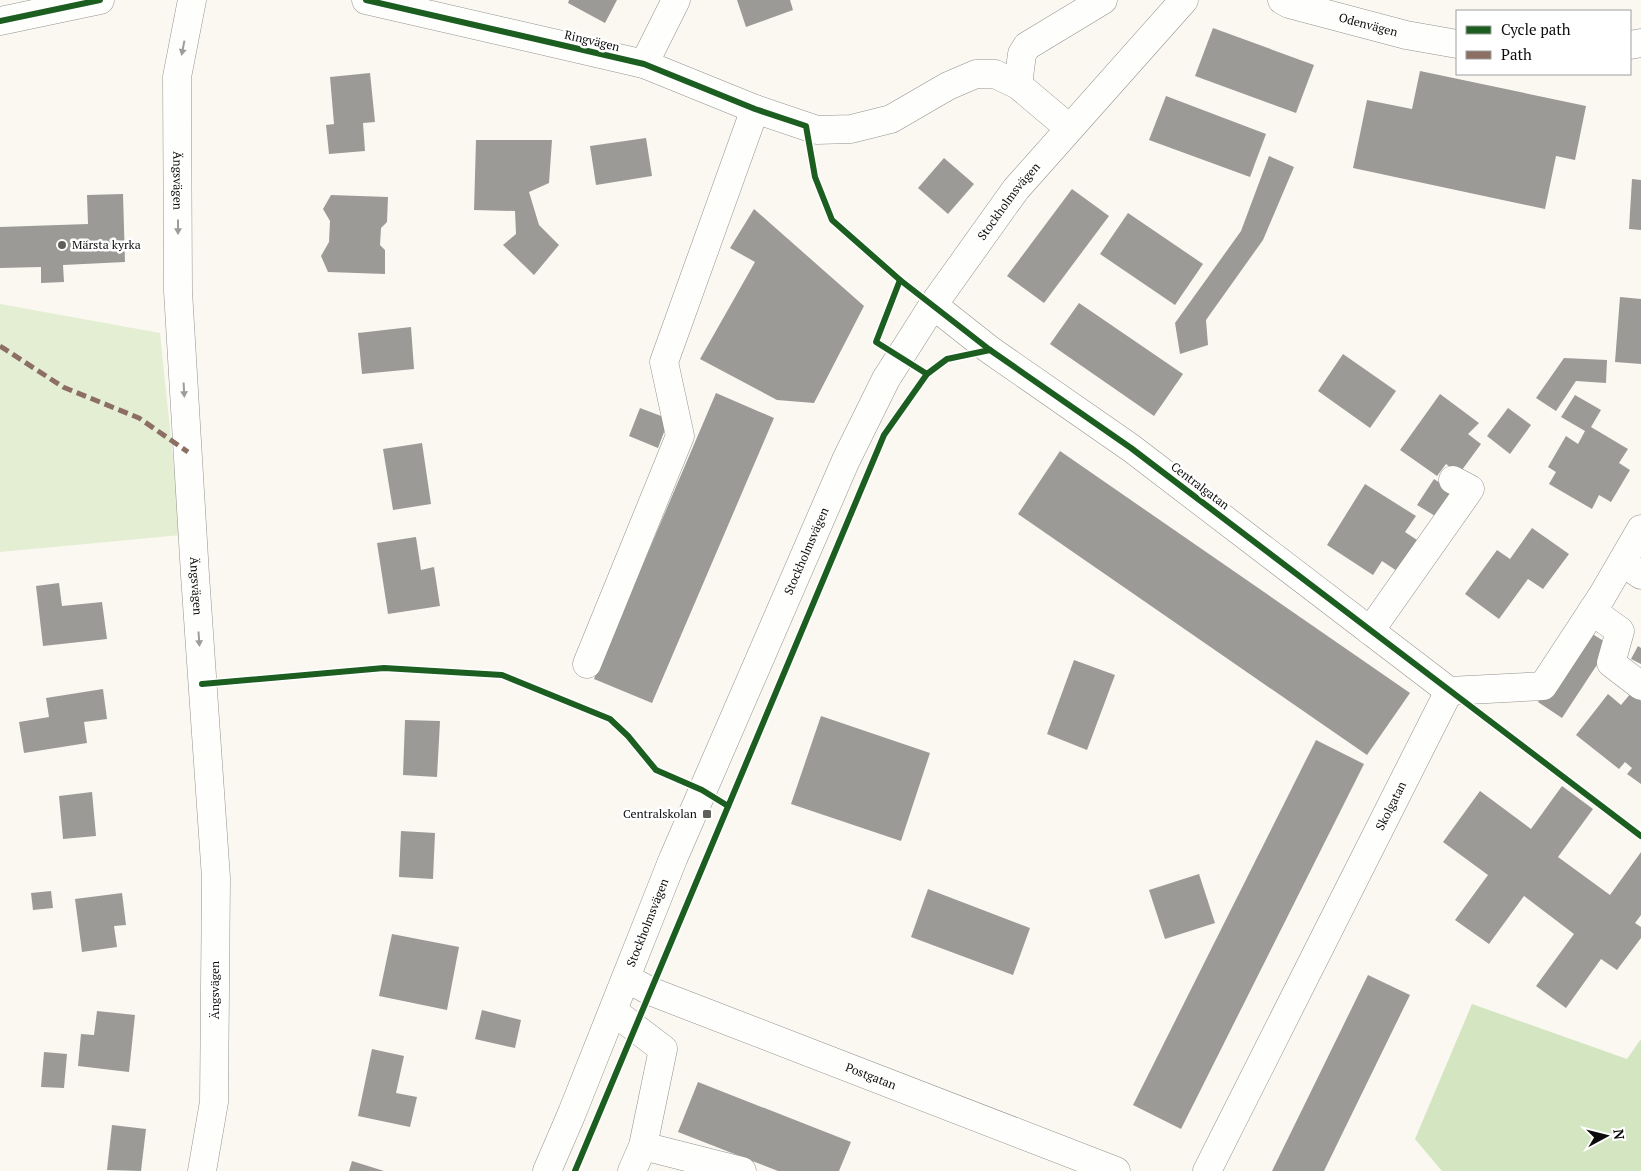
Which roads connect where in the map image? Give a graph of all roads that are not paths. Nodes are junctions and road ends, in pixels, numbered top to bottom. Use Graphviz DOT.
graph roads {
  1 [pos="100,0"];
  2 [pos="192,0"];
  3 [pos="366,0"];
  4 [pos="676,0"];
  5 [pos="1103,0"];
  6 [pos="1184,0"];
  7 [pos="1282,0"];
  8 [pos="0,21"];
  9 [pos="1456,44"];
  10 [pos="644,64"];
  11 [pos="1018,85"];
  12 [pos="755,109"];
  13 [pos="1069,128"];
  14 [pos="933,305"];
  15 [pos="1453,480"];
  16 [pos="1641,529"];
  17 [pos="1631,568"];
  18 [pos="1592,611"];
  19 [pos="1370,631"];
  20 [pos="588,664"];
  21 [pos="1641,686"];
  22 [pos="1449,691"];
  23 [pos="626,978"];
  24 [pos="612,1011"];
  25 [pos="643,1146"];
  26 [pos="202,1171"];
  27 [pos="547,1171"];
  28 [pos="632,1171"];
  29 [pos="742,1171"];
  30 [pos="1116,1171"];
  31 [pos="1207,1171"];
  1 -- 8 [label="street"];
  2 -- 26 [label="street, Ängsvägen, one-way"];
  3 -- 10 [label="street, Ringvägen"];
  4 -- 10 [label="street"];
  5 -- 11 [label="street"];
  6 -- 13 [label="street, Stockholmsvägen"];
  7 -- 9 [label="street, Odenvägen"];
  10 -- 12 [label="street, Ringvägen"];
  11 -- 12 [label="street, Ringvägen"];
  11 -- 13 [label="street, Ringvägen"];
  12 -- 20 [label="street"];
  13 -- 14 [label="street, Stockholmsvägen"];
  14 -- 19 [label="street, Centralgatan"];
  14 -- 23 [label="street, Stockholmsvägen"];
  15 -- 19 [label="street"];
  16 -- 17 [label="street"];
  17 -- 18 [label="street"];
  18 -- 21 [label="street"];
  18 -- 22 [label="street"];
  19 -- 22 [label="street, Centralgatan"];
  22 -- 31 [label="street, Skolgatan"];
  23 -- 24 [label="street, Stockholmsvägen"];
  23 -- 30 [label="street, Postgatan"];
  24 -- 25 [label="street"];
  24 -- 27 [label="street, Stockholmsvägen"];
  25 -- 28 [label="street"];
  25 -- 29 [label="street"];
}
